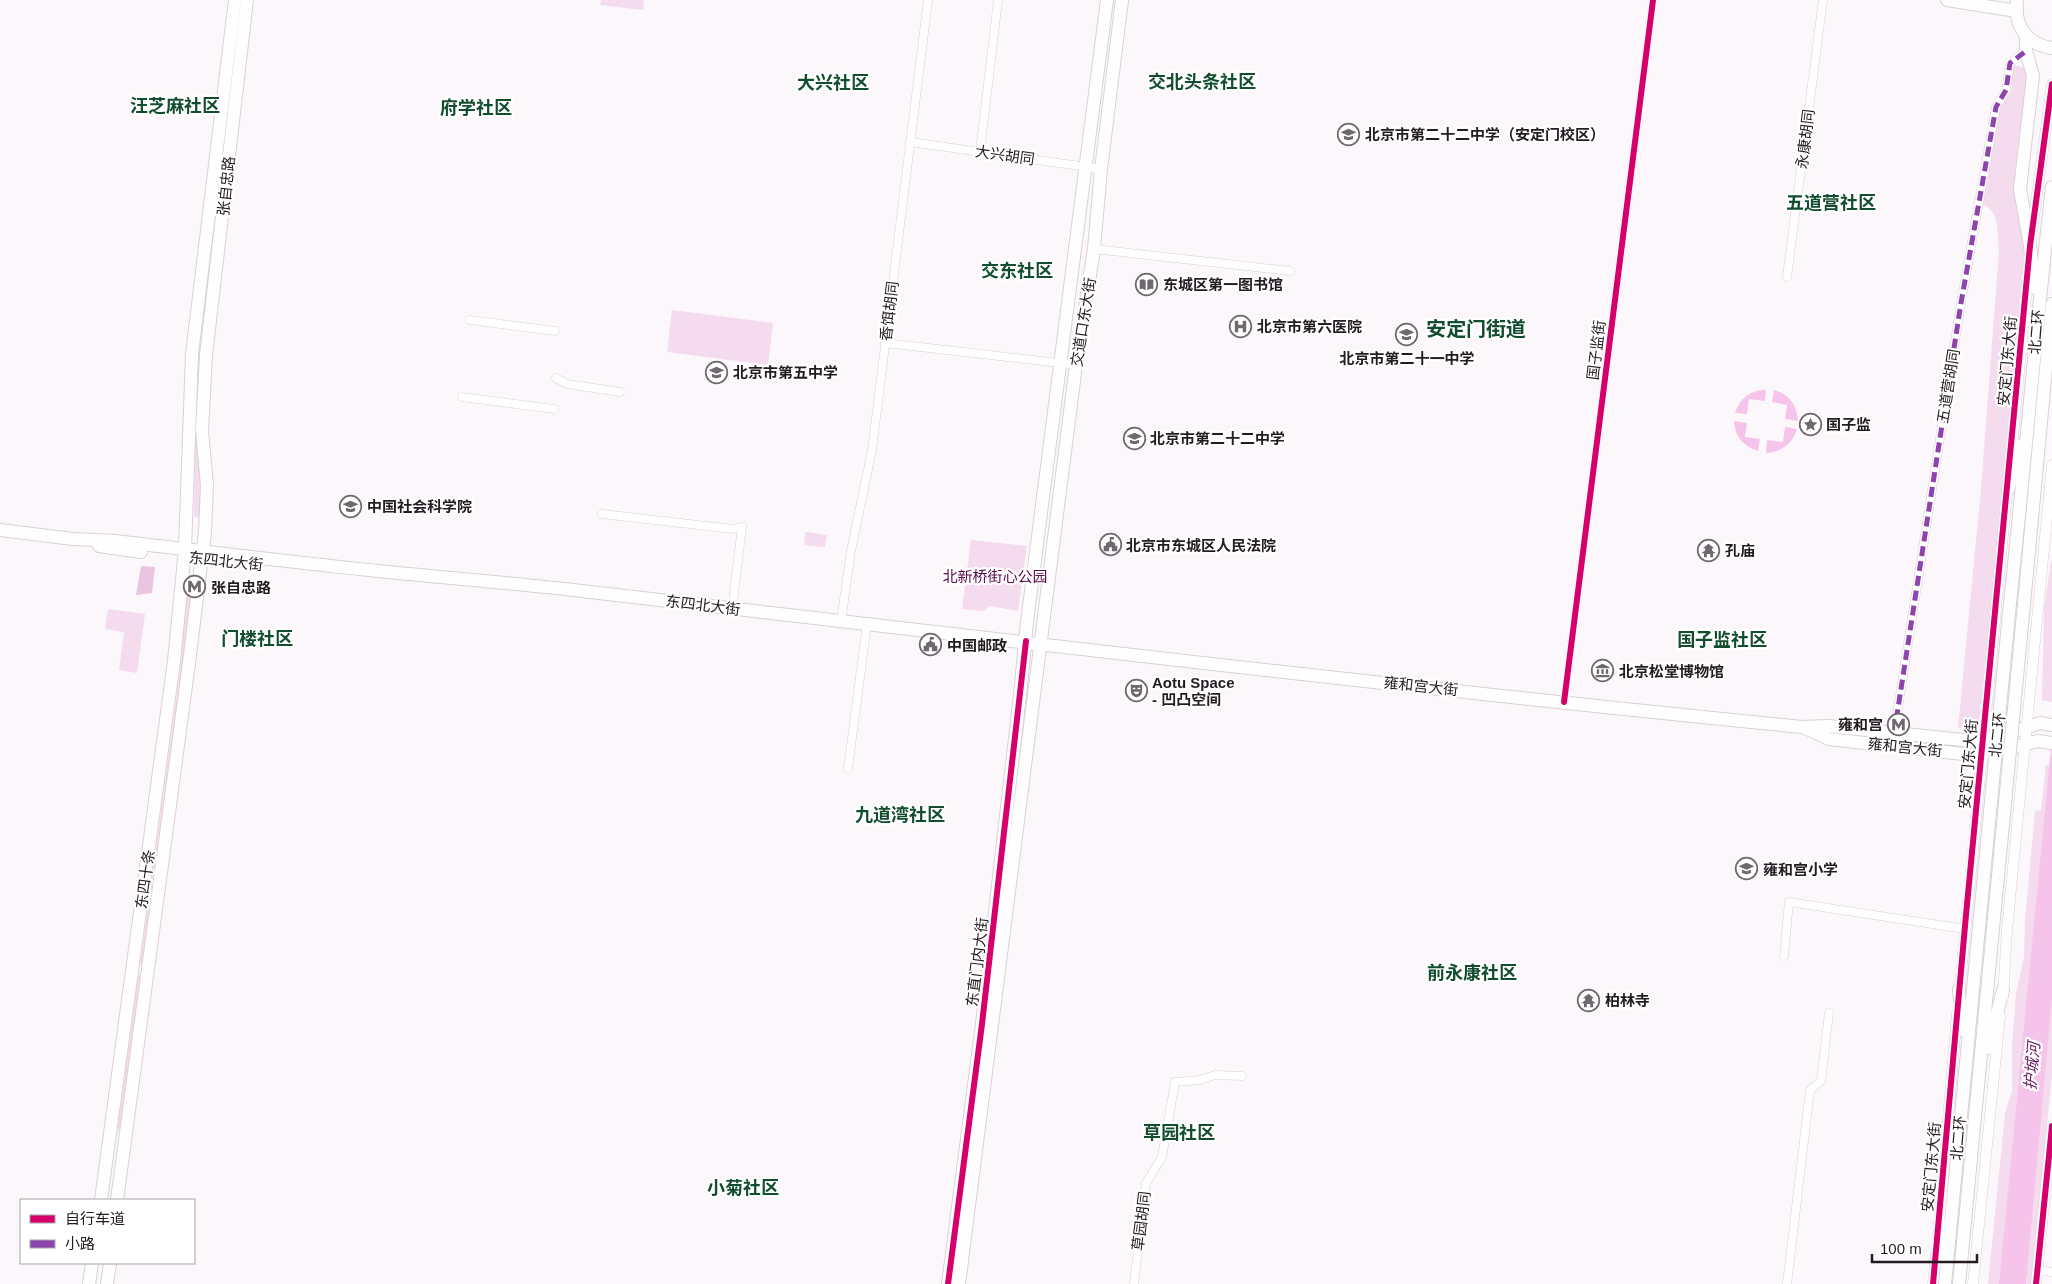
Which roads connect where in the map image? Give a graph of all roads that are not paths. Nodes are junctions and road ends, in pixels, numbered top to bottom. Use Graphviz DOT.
graph roads {
  1 [pos="235,0"];
  2 [pos="247,0"];
  3 [pos="928,0"];
  4 [pos="998,0"];
  5 [pos="1107,0"];
  6 [pos="1122,0"];
  7 [pos="1653,0"];
  8 [pos="1823,0"];
  9 [pos="1947,0"];
  10 [pos="2017,6"];
  11 [pos="2026,36"];
  12 [pos="2050,48"];
  13 [pos="2026,51"];
  14 [pos="2052,84"];
  15 [pos="910,142"];
  16 [pos="980,152"];
  17 [pos="1085,166"];
  18 [pos="1100,169"];
  19 [pos="2052,186"];
  20 [pos="2030,246"];
  21 [pos="1094,249"];
  22 [pos="1290,271"];
  23 [pos="1787,277"];
  24 [pos="2052,309"];
  25 [pos="2037,313"];
  26 [pos="470,320"];
  27 [pos="555,331"];
  28 [pos="885,343"];
  29 [pos="1060,363"];
  30 [pos="1076,365"];
  31 [pos="556,378"];
  32 [pos="620,392"];
  33 [pos="462,397"];
  34 [pos="554,409"];
  35 [pos="2030,412"];
  36 [pos="2052,465"];
  37 [pos="2008,490"];
  38 [pos="602,514"];
  39 [pos="0,530"];
  40 [pos="185,553"];
  41 [pos="202,554"];
  42 [pos="732,609"];
  43 [pos="1994,614"];
  44 [pos="2037,620"];
  45 [pos="841,621"];
  46 [pos="867,624"];
  47 [pos="1026,641"];
  48 [pos="1040,644"];
  49 [pos="1564,702"];
  50 [pos="2047,724"];
  51 [pos="1802,727"];
  52 [pos="2027,728"];
  53 [pos="1894,734"];
  54 [pos="1982,742"];
  55 [pos="2046,742"];
  56 [pos="2025,745"];
  57 [pos="1981,756"];
  58 [pos="848,768"];
  59 [pos="1965,929"];
  60 [pos="1964,943"];
  61 [pos="2006,948"];
  62 [pos="1784,956"];
  63 [pos="1959,990"];
  64 [pos="2003,990"];
  65 [pos="1829,1013"];
  66 [pos="1966,1064"];
  67 [pos="1242,1076"];
  68 [pos="1978,1084"];
  69 [pos="2052,1126"];
  70 [pos="1954,1181"];
  71 [pos="101,1199"];
  72 [pos="117,1199"];
  73 [pos="1965,1216"];
  74 [pos="1936,1262"];
  75 [pos="92,1264"];
  76 [pos="110,1264"];
  77 [pos="2038,1270"];
  78 [pos="2052,1272"];
  79 [pos="89,1284"];
  80 [pos="107,1284"];
  81 [pos="948,1284"];
  82 [pos="959,1284"];
  83 [pos="1134,1284"];
  84 [pos="1787,1284"];
  85 [pos="1933,1284"];
  86 [pos="1945,1284"];
  87 [pos="1959,1284"];
  88 [pos="1968,1284"];
  89 [pos="1973,1284"];
  90 [pos="2036,1284"];
  1 -- 40 [label="main road, 张自忠路"];
  2 -- 41 [label="main road, 张自忠路"];
  3 -- 15 [label="street, 香饵胡同"];
  4 -- 16 [label="street"];
  5 -- 17 [label="main road, 交道口东大街"];
  6 -- 18 [label="main road, 交道口东大街"];
  7 -- 49 [label="street, 国子监街"];
  8 -- 23 [label="street, 永康胡同"];
  9 -- 10 [label="main road"];
  10 -- 11 [label="main road"];
  11 -- 12 [label="main road"];
  11 -- 13 [label="main road"];
  13 -- 20 [label="main road"];
  13 -- 53 [label="street, 五道营胡同"];
  14 -- 20 [label="street, 安定门东大街"];
  15 -- 16 [label="street, 大兴胡同"];
  15 -- 28 [label="street, 香饵胡同"];
  16 -- 17 [label="street, 大兴胡同"];
  17 -- 18 [label="street, 大兴胡同"];
  17 -- 29 [label="main road, 交道口东大街"];
  18 -- 21 [label="main road, 交道口东大街"];
  19 -- 25 [label="main road, 北二环"];
  20 -- 25 [label="main road"];
  20 -- 37 [label="street, 安定门东大街"];
  21 -- 22 [label="street"];
  21 -- 30 [label="main road, 交道口东大街"];
  24 -- 68 [label="main road, 北二环, bridge"];
  25 -- 35 [label="main road, 北二环"];
  26 -- 27 [label="street"];
  28 -- 29 [label="street"];
  28 -- 45 [label="street, 香饵胡同"];
  29 -- 30 [label="street"];
  29 -- 47 [label="main road, 交道口东大街"];
  30 -- 48 [label="main road, 交道口东大街"];
  31 -- 32 [label="street"];
  33 -- 34 [label="street"];
  35 -- 37 [label="main road"];
  35 -- 66 [label="main road, 北二环, bridge"];
  36 -- 44 [label="street"];
  37 -- 43 [label="street, 安定门东大街"];
  38 -- 42 [label="street"];
  39 -- 40 [label="main road, 东四北大街"];
  40 -- 41 [label="main road, 东四北大街"];
  40 -- 71 [label="main road, 东四十条"];
  41 -- 42 [label="main road, 东四北大街"];
  41 -- 72 [label="main road, 东四十条"];
  42 -- 45 [label="main road, 东四北大街"];
  43 -- 44 [label="street"];
  43 -- 54 [label="street, 安定门东大街"];
  44 -- 52 [label="street"];
  45 -- 46 [label="main road, 东四北大街"];
  46 -- 47 [label="main road, 东四北大街"];
  46 -- 58 [label="street"];
  47 -- 48 [label="main road, 雍和宫大街"];
  47 -- 81 [label="main road, 东直门内大街"];
  48 -- 49 [label="main road, 雍和宫大街"];
  48 -- 82 [label="main road, 东直门内大街"];
  49 -- 51 [label="main road, 雍和宫大街"];
  50 -- 52 [label="main road"];
  51 -- 53 [label="main road, 雍和宫大街"];
  51 -- 57 [label="main road, 雍和宫大街"];
  52 -- 54 [label="main road"];
  52 -- 56 [label="street"];
  53 -- 54 [label="main road, 雍和宫大街"];
  54 -- 57 [label="street, 安定门东大街"];
  55 -- 56 [label="main road"];
  56 -- 57 [label="main road"];
  56 -- 61 [label="street"];
  57 -- 59 [label="street, 安定门东大街"];
  59 -- 60 [label="street, 安定门东大街"];
  59 -- 62 [label="street"];
  60 -- 61 [label="street"];
  60 -- 63 [label="street, 安定门东大街"];
  61 -- 64 [label="street"];
  63 -- 66 [label="main road"];
  63 -- 74 [label="street, 安定门东大街"];
  64 -- 68 [label="main road"];
  64 -- 89 [label="street"];
  65 -- 84 [label="street"];
  66 -- 70 [label="main road, 北二环"];
  67 -- 83 [label="street, 草园胡同"];
  68 -- 73 [label="main road, 北二环"];
  69 -- 77 [label="street"];
  70 -- 74 [label="main road"];
  70 -- 86 [label="main road, 北二环"];
  73 -- 87 [label="main road, 北二环"];
  73 -- 88 [label="main road"];
  74 -- 85 [label="street, 安定门东大街"];
  75 -- 79 [label="main road"];
  76 -- 80 [label="main road"];
  77 -- 78 [label="street"];
  77 -- 90 [label="street"];
}
